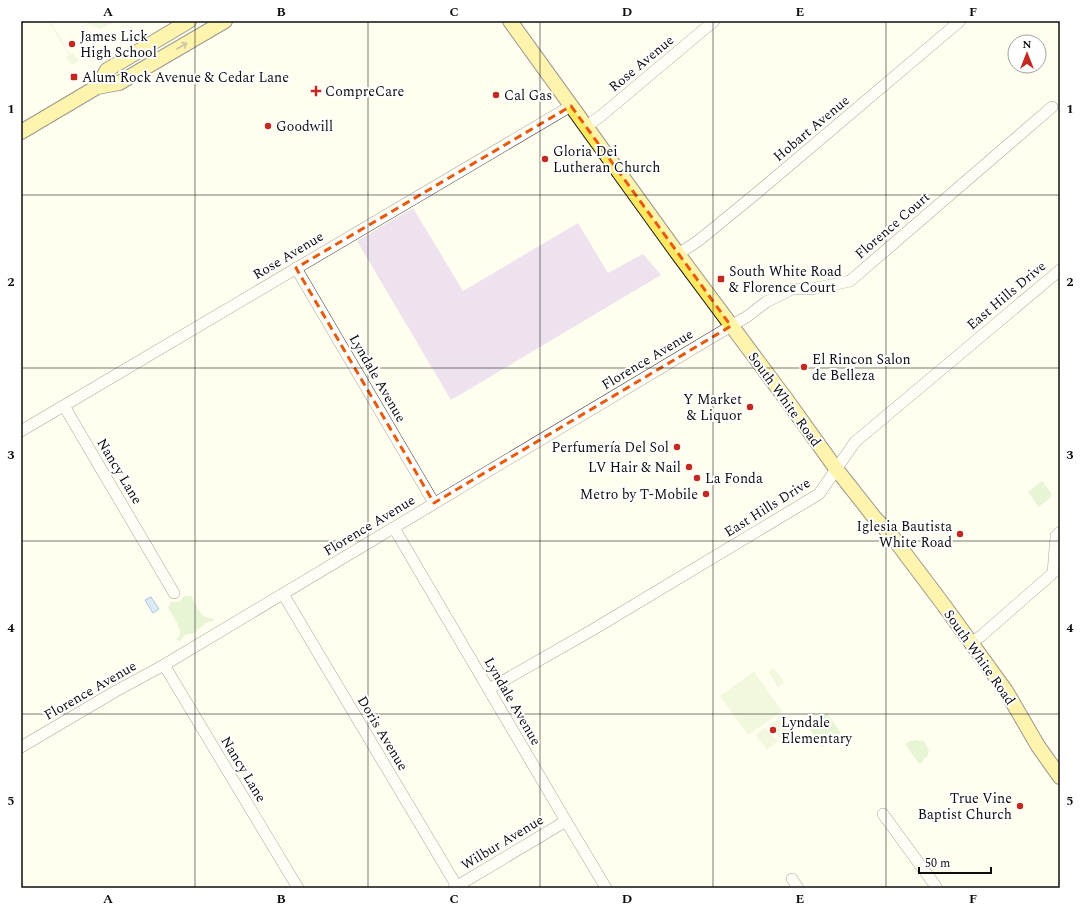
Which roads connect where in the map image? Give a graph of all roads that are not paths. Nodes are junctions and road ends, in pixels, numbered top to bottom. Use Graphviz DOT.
graph roads {
  1 [pos="189,21"];
  2 [pos="225,21"];
  3 [pos="510,21"];
  4 [pos="960,21"];
  5 [pos="711,22"];
  6 [pos="168,34"];
  7 [pos="160,59"];
  8 [pos="97,87"];
  9 [pos="571,106"];
  10 [pos="1052,107"];
  11 [pos="586,127"];
  12 [pos="21,132"];
  13 [pos="678,254"];
  14 [pos="296,268"];
  15 [pos="1060,270"];
  16 [pos="731,326"];
  17 [pos="64,406"];
  18 [pos="21,431"];
  19 [pos="837,470"];
  20 [pos="434,503"];
  21 [pos="394,528"];
  22 [pos="1060,532"];
  23 [pos="174,593"];
  24 [pos="283,594"];
  25 [pos="971,643"];
  26 [pos="164,665"];
  27 [pos="489,689"];
  28 [pos="21,747"];
  29 [pos="1060,777"];
  30 [pos="883,814"];
  31 [pos="566,821"];
  32 [pos="456,887"];
  33 [pos="298,888"];
  34 [pos="606,888"];
  35 [pos="937,888"];
  1 -- 6 [label="main road"];
  7 -- 2 [label="main road, one-way"];
  3 -- 9 [label="main road, South White Road"];
  4 -- 13 [label="street, Hobart Avenue"];
  5 -- 11 [label="street, Rose Avenue"];
  6 -- 7 [label="main road"];
  6 -- 8 [label="main road"];
  7 -- 8 [label="main road"];
  8 -- 12 [label="main road"];
  9 -- 11 [label="main road, South White Road"];
  9 -- 14 [label="street, Rose Avenue"];
  10 -- 16 [label="street, Florence Court"];
  11 -- 13 [label="main road, South White Road"];
  13 -- 16 [label="main road, South White Road"];
  14 -- 17 [label="street, Rose Avenue"];
  14 -- 20 [label="street, Lyndale Avenue"];
  15 -- 19 [label="street, East Hills Drive"];
  16 -- 19 [label="main road, South White Road"];
  16 -- 20 [label="street, Florence Avenue"];
  17 -- 18 [label="street, Rose Avenue"];
  17 -- 23 [label="street, Nancy Lane"];
  19 -- 25 [label="main road, South White Road"];
  19 -- 27 [label="street, East Hills Drive"];
  20 -- 21 [label="street, Florence Avenue"];
  21 -- 24 [label="street, Florence Avenue"];
  21 -- 27 [label="street, Lyndale Avenue"];
  22 -- 25 [label="street"];
  24 -- 26 [label="street, Florence Avenue"];
  24 -- 32 [label="street, Doris Avenue"];
  25 -- 29 [label="main road, South White Road"];
  26 -- 28 [label="street, Florence Avenue"];
  26 -- 33 [label="street, Nancy Lane"];
  27 -- 31 [label="street, Lyndale Avenue"];
  30 -- 35 [label="street"];
  31 -- 32 [label="street, Wilbur Avenue"];
  31 -- 34 [label="street, Lyndale Avenue"];
}
